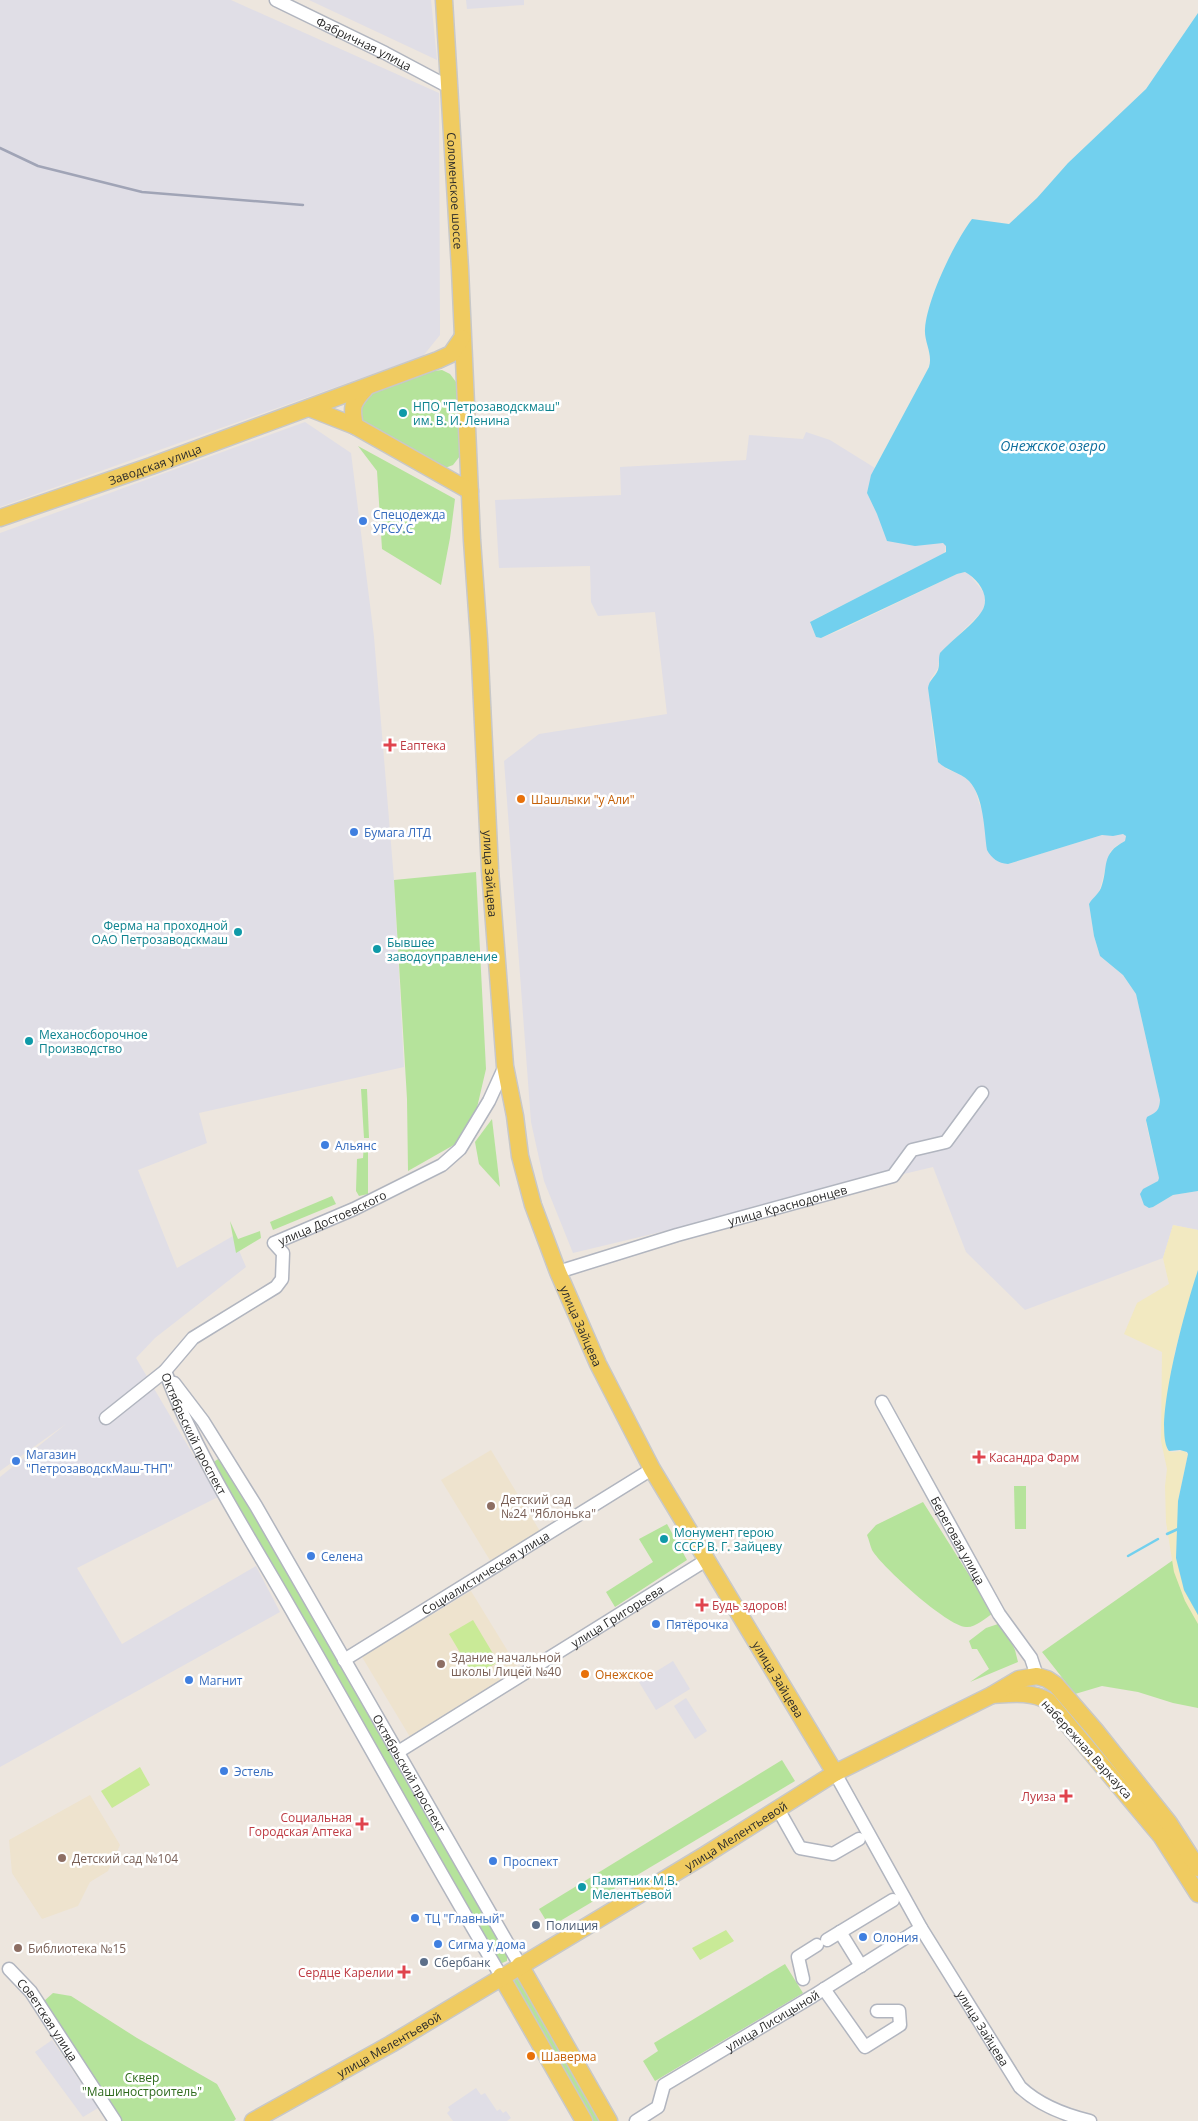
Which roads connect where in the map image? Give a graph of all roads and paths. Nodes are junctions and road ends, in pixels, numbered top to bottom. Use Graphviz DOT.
graph roads {
  1 [pos="276,0"];
  2 [pos="444,0"];
  3 [pos="449,87"];
  4 [pos="462,338"];
  5 [pos="438,360"];
  6 [pos="464,381"];
  7 [pos="365,389"];
  8 [pos="309,408"];
  9 [pos="355,426"];
  10 [pos="468,458"];
  11 [pos="438,473"];
  12 [pos="470,491"];
  13 [pos="0,518"];
  14 [pos="505,1066"];
  15 [pos="982,1093"];
  16 [pos="558,1272"];
  17 [pos="165,1371"];
  18 [pos="882,1402"];
  19 [pos="106,1418"];
  20 [pos="226,1456"];
  21 [pos="207,1464"];
  22 [pos="652,1469"];
  23 [pos="708,1560"];
  24 [pos="322,1622"];
  25 [pos="305,1633"];
  26 [pos="344,1660"];
  27 [pos="1042,1677"];
  28 [pos="992,1695"];
  29 [pos="1036,1696"];
  30 [pos="382,1724"];
  31 [pos="363,1736"];
  32 [pos="398,1752"];
  33 [pos="834,1773"];
  34 [pos="778,1809"];
  35 [pos="859,1839"];
  36 [pos="450,1845"];
  37 [pos="431,1855"];
  38 [pos="1198,1868"];
  39 [pos="1198,1894"];
  40 [pos="893,1900"];
  41 [pos="921,1928"];
  42 [pos="840,1932"];
  43 [pos="520,1965"];
  44 [pos="861,1966"];
  45 [pos="9,1969"];
  46 [pos="501,1976"];
  47 [pos="803,1979"];
  48 [pos="824,1989"];
  49 [pos="877,2011"];
  50 [pos="575,2065"];
  51 [pos="558,2076"];
  52 [pos="115,2121"];
  53 [pos="253,2121"];
  54 [pos="584,2121"];
  55 [pos="609,2121"];
  56 [pos="636,2121"];
  57 [pos="1090,2121"];
  1 -- 3 [label="street, Фабричная улица"];
  2 -- 3 [label="main road, Соломенское шоссе"];
  3 -- 4 [label="main road, Соломенское шоссе"];
  4 -- 5 [label="main road, Заводская улица"];
  4 -- 6 [label="main road, Соломенское шоссе"];
  5 -- 6 [label="main road"];
  5 -- 7 [label="main road, Заводская улица"];
  6 -- 10 [label="main road, улица Зайцева"];
  7 -- 8 [label="main road, Заводская улица"];
  7 -- 9 [label="main road"];
  8 -- 9 [label="main road"];
  8 -- 13 [label="main road, Заводская улица"];
  9 -- 11 [label="main road"];
  10 -- 11 [label="main road"];
  10 -- 12 [label="main road, улица Зайцева"];
  11 -- 12 [label="main road"];
  12 -- 14 [label="main road, улица Зайцева"];
  14 -- 16 [label="main road, улица Зайцева"];
  14 -- 17 [label="street, улица Достоевского"];
  15 -- 16 [label="street, улица Краснодонцев"];
  16 -- 22 [label="main road, улица Зайцева"];
  17 -- 19 [label="street, улица Достоевского"];
  17 -- 20 [label="street, Октябрьский проспект"];
  17 -- 21 [label="street, Октябрьский проспект"];
  18 -- 27 [label="street, Береговая улица"];
  20 -- 21 [label="street"];
  20 -- 24 [label="street, Октябрьский проспект"];
  21 -- 25 [label="street, Октябрьский проспект"];
  22 -- 23 [label="main road, улица Зайцева"];
  22 -- 26 [label="street, Социалистическая улица"];
  23 -- 32 [label="street, улица Григорьева"];
  23 -- 33 [label="main road, улица Зайцева"];
  24 -- 25 [label="street"];
  24 -- 26 [label="street, Октябрьский проспект"];
  25 -- 31 [label="street, Октябрьский проспект"];
  26 -- 30 [label="street, Октябрьский проспект"];
  27 -- 28 [label="main road"];
  27 -- 29 [label="main road"];
  27 -- 38 [label="main road, набережная Варкауса"];
  28 -- 29 [label="main road, набережная Варкауса"];
  28 -- 33 [label="main road, улица Мелентьевой"];
  29 -- 39 [label="main road, набережная Варкауса"];
  30 -- 31 [label="street"];
  30 -- 32 [label="street, Октябрьский проспект"];
  31 -- 37 [label="street, Октябрьский проспект"];
  32 -- 36 [label="street, Октябрьский проспект"];
  33 -- 34 [label="main road, улица Мелентьевой"];
  33 -- 41 [label="street, улица Зайцева"];
  34 -- 35 [label="street"];
  34 -- 43 [label="main road, улица Мелентьевой"];
  36 -- 37 [label="street"];
  36 -- 43 [label="street, Октябрьский проспект"];
  37 -- 46 [label="street, Октябрьский проспект"];
  40 -- 42 [label="street"];
  41 -- 44 [label="street, улица Лисицыной"];
  41 -- 57 [label="street, улица Зайцева"];
  42 -- 44 [label="street"];
  42 -- 47 [label="street"];
  43 -- 46 [label="main road, улица Мелентьевой"];
  43 -- 50 [label="main road, Октябрьский проспект"];
  44 -- 48 [label="street, улица Лисицыной"];
  45 -- 52 [label="street, Советская улица"];
  46 -- 51 [label="main road, Октябрьский проспект"];
  46 -- 53 [label="main road, улица Мелентьевой"];
  48 -- 49 [label="street"];
  48 -- 56 [label="street, улица Лисицыной"];
  50 -- 51 [label="main road"];
  50 -- 55 [label="main road, Октябрьский проспект"];
  51 -- 54 [label="main road, Октябрьский проспект"];
}
